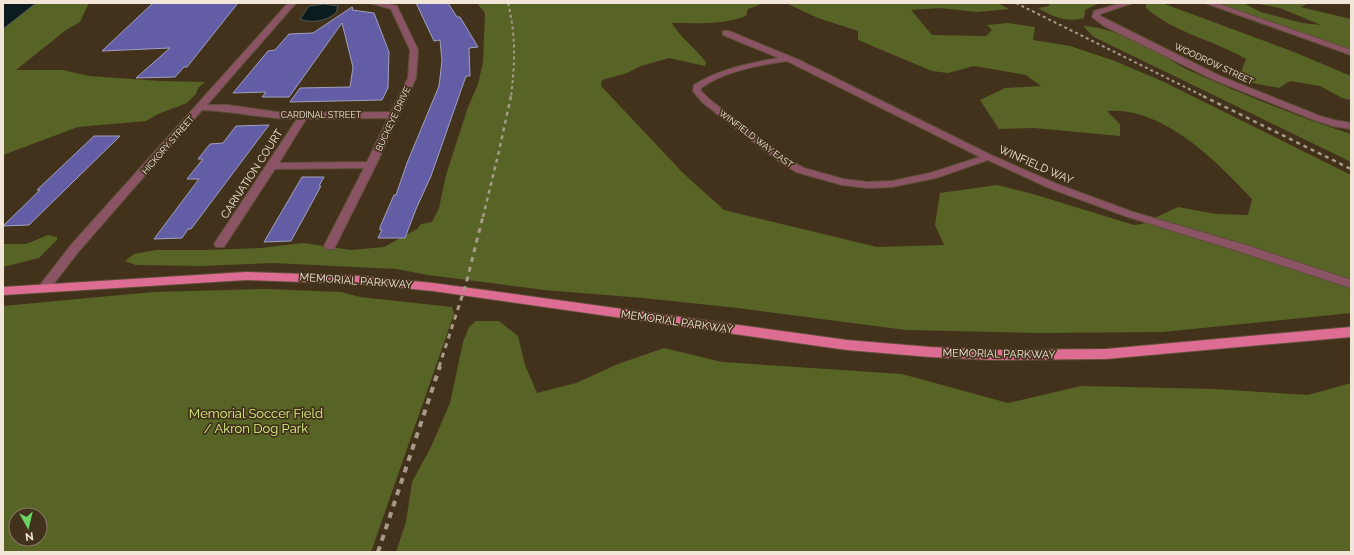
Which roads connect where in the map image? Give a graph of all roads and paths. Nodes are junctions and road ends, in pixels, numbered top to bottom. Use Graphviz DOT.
graph roads {
  1 [pos="292,3"];
  2 [pos="374,3"];
  3 [pos="1129,3"];
  4 [pos="1209,3"];
  5 [pos="726,33"];
  6 [pos="1351,53"];
  7 [pos="788,59"];
  8 [pos="201,107"];
  9 [pos="394,115"];
  10 [pos="303,116"];
  11 [pos="1351,126"];
  12 [pos="988,157"];
  13 [pos="272,166"];
  14 [pos="371,166"];
  15 [pos="220,244"];
  16 [pos="330,246"];
  17 [pos="1351,284"];
  18 [pos="44,288"];
  19 [pos="3,291"];
  20 [pos="1351,332"];
  1 -- 8 [label="street, HICKORY STREET"];
  2 -- 9 [label="street, BUCKEYE DRIVE"];
  3 -- 11 [label="street, WOODROW STREET"];
  4 -- 6 [label="street"];
  5 -- 7 [label="street, WINFIELD WAY"];
  7 -- 12 [label="street, WINFIELD WAY"];
  7 -- 12 [label="street, WINFIELD WAY EAST"];
  8 -- 10 [label="street, CARDINAL STREET"];
  8 -- 18 [label="street, HICKORY STREET"];
  9 -- 10 [label="street, CARDINAL STREET"];
  9 -- 14 [label="street, BUCKEYE DRIVE"];
  10 -- 13 [label="street, CARNATION COURT"];
  12 -- 17 [label="street, WINFIELD WAY"];
  13 -- 14 [label="street"];
  13 -- 15 [label="street, CARNATION COURT"];
  14 -- 16 [label="street, BUCKEYE DRIVE"];
  18 -- 19 [label="main road, MEMORIAL PARKWAY"];
  18 -- 20 [label="main road, MEMORIAL PARKWAY"];
}
